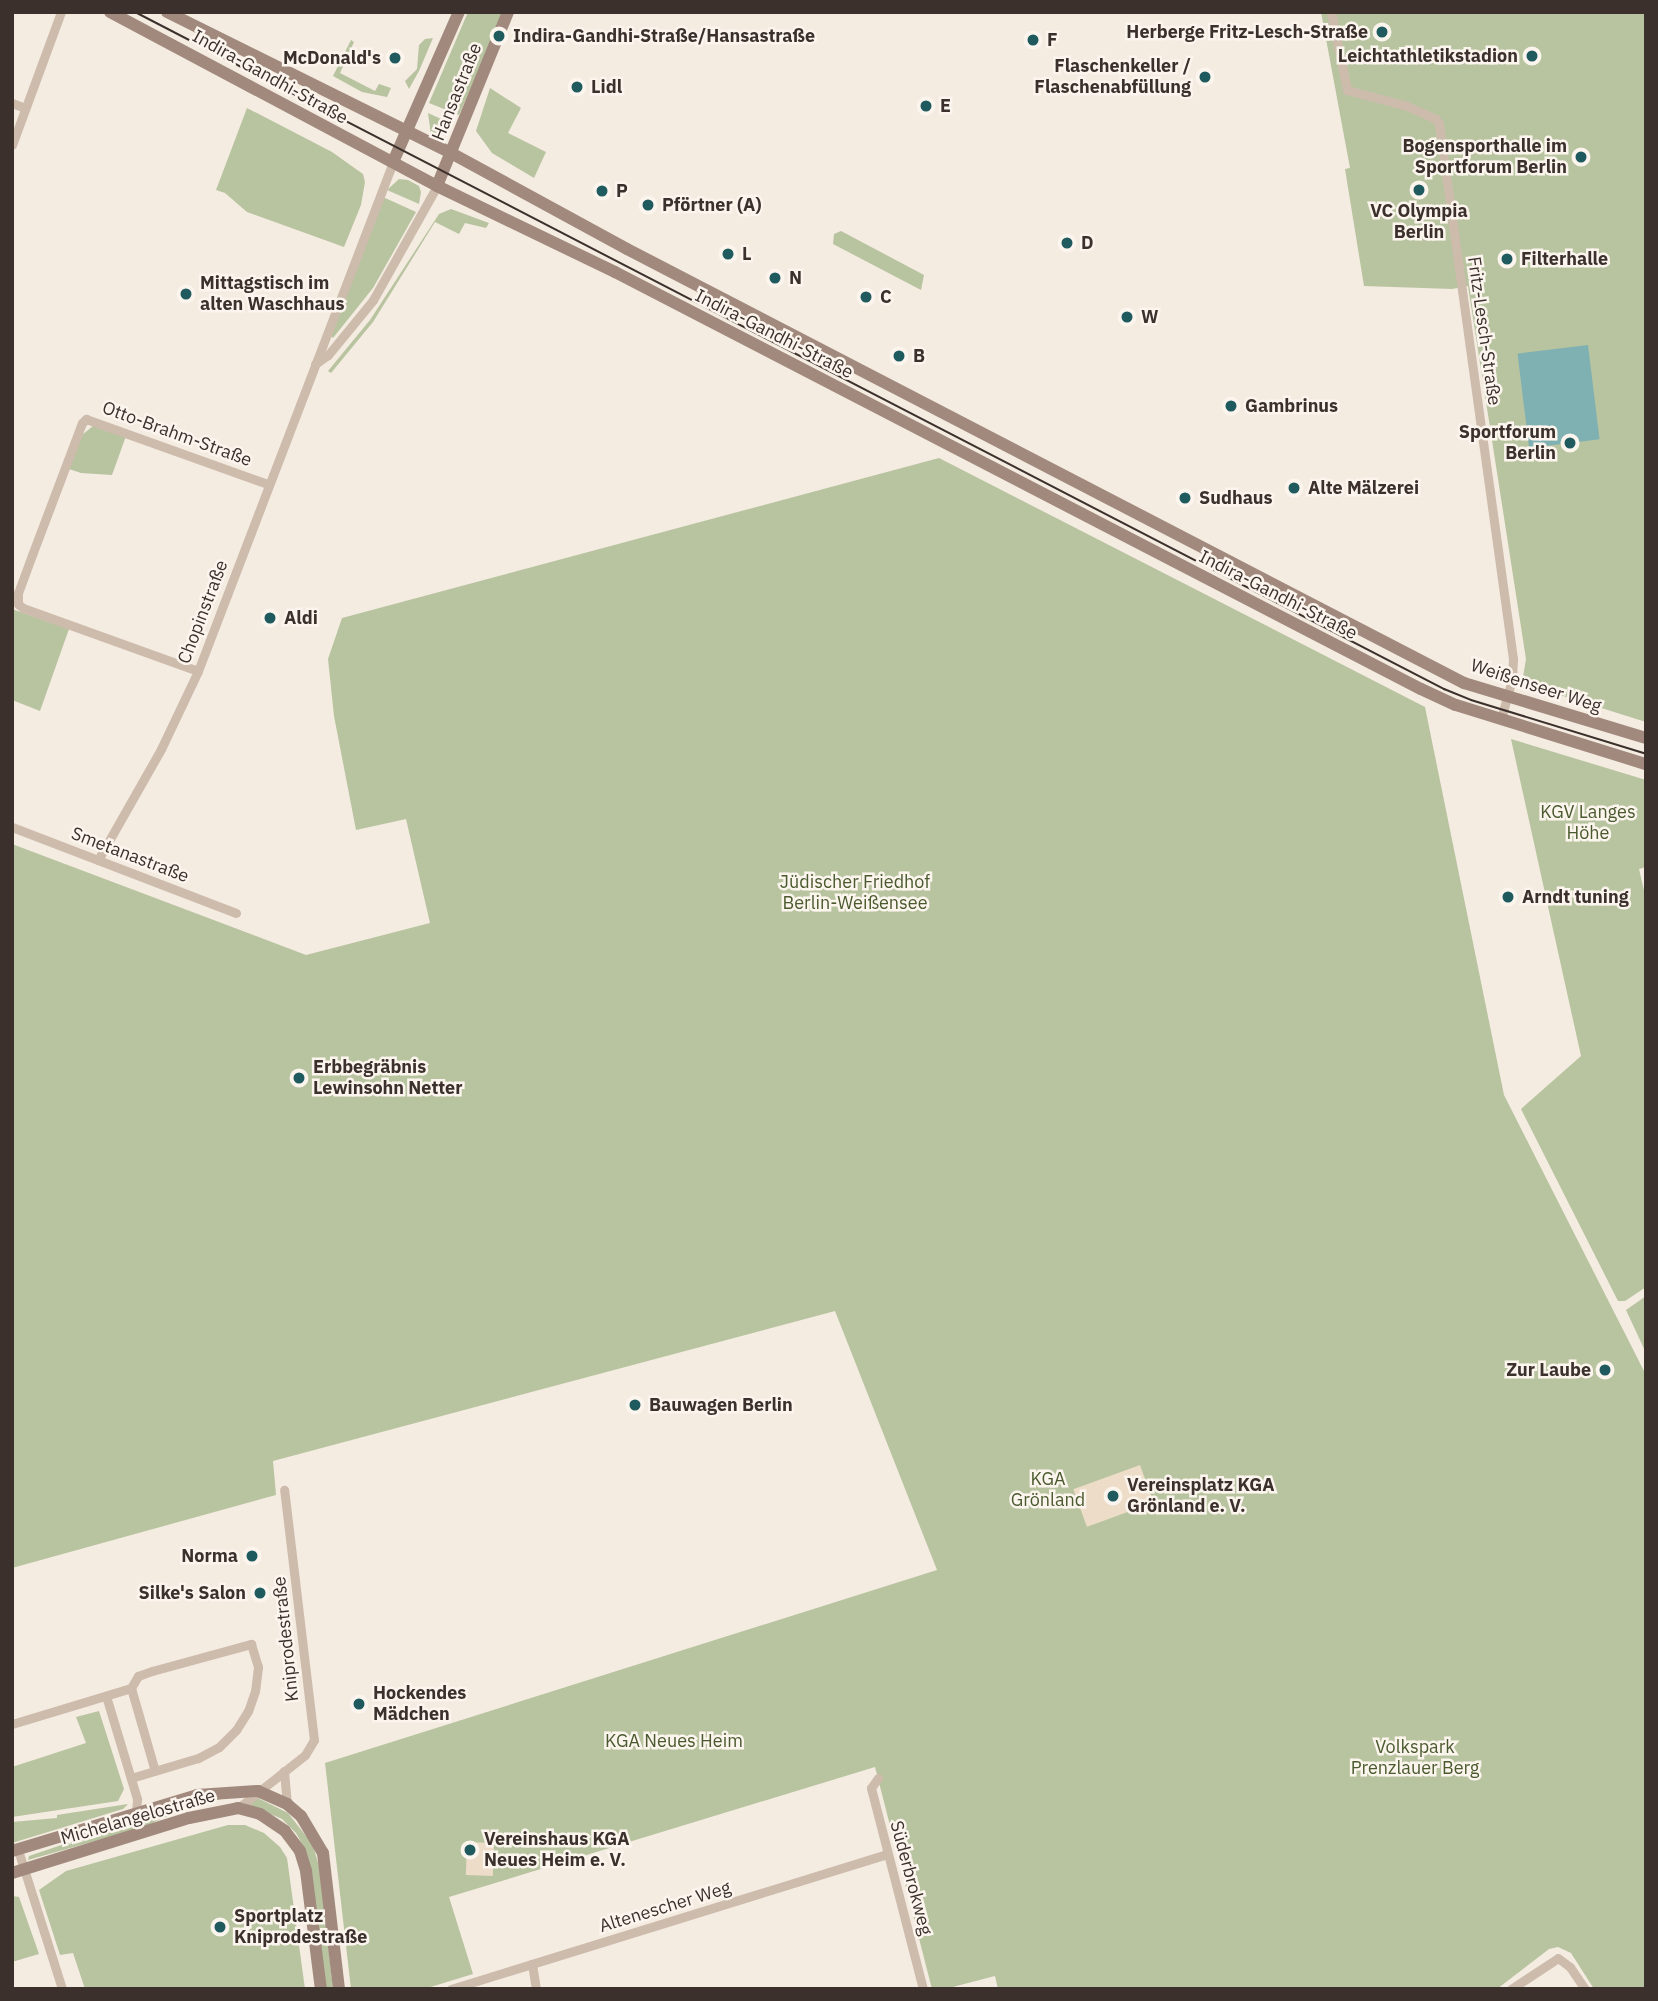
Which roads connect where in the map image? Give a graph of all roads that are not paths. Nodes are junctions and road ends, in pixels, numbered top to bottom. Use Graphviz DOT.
graph roads {
  1 [pos="61,12"];
  2 [pos="110,12"];
  3 [pos="167,12"];
  4 [pos="459,12"];
  5 [pos="508,12"];
  6 [pos="1331,12"];
  7 [pos="12,103"];
  8 [pos="26,108"];
  9 [pos="407,131"];
  10 [pos="12,145"];
  11 [pos="451,153"];
  12 [pos="393,162"];
  13 [pos="437,186"];
  14 [pos="627,249"];
  15 [pos="615,272"];
  16 [pos="314,365"];
  17 [pos="268,484"];
  18 [pos="1418,659"];
  19 [pos="198,671"];
  20 [pos="1507,696"];
  21 [pos="1501,719"];
  22 [pos="1646,738"];
  23 [pos="1646,764"];
  24 [pos="12,827"];
  25 [pos="98,860"];
  26 [pos="236,913"];
  27 [pos="284,1490"];
  28 [pos="131,1688"];
  29 [pos="106,1696"];
  30 [pos="12,1724"];
  31 [pos="155,1771"];
  32 [pos="284,1771"];
  33 [pos="131,1777"];
  34 [pos="878,1778"];
  35 [pos="258,1791"];
  36 [pos="287,1804"];
  37 [pos="238,1808"];
  38 [pos="136,1813"];
  39 [pos="15,1850"];
  40 [pos="888,1854"];
  41 [pos="18,1871"];
  42 [pos="532,1965"];
  43 [pos="62,1989"];
  44 [pos="321,1989"];
  45 [pos="339,1989"];
  46 [pos="451,1989"];
  47 [pos="536,1989"];
  48 [pos="923,1989"];
  49 [pos="1511,1989"];
  50 [pos="1585,1989"];
  1 -- 8 [label="street"];
  2 -- 12 [label="main road, Indira-Gandhi-Straße"];
  3 -- 9 [label="main road, Indira-Gandhi-Straße"];
  4 -- 9 [label="main road, Hansastraße"];
  5 -- 11 [label="main road, Hansastraße"];
  6 -- 20 [label="street, Fritz-Lesch-Straße"];
  7 -- 8 [label="street"];
  8 -- 10 [label="street"];
  9 -- 11 [label="main road, Indira-Gandhi-Straße"];
  9 -- 12 [label="main road, Hansastraße"];
  11 -- 13 [label="main road, Hansastraße"];
  11 -- 14 [label="main road, Indira-Gandhi-Straße"];
  12 -- 13 [label="main road, Indira-Gandhi-Straße"];
  12 -- 16 [label="street, Chopinstraße"];
  13 -- 15 [label="main road, Indira-Gandhi-Straße"];
  13 -- 16 [label="street, Chopinstraße"];
  14 -- 15 [label="main road"];
  14 -- 18 [label="main road, Indira-Gandhi-Straße"];
  15 -- 21 [label="main road, Indira-Gandhi-Straße"];
  16 -- 17 [label="street, Chopinstraße"];
  17 -- 19 [label="street, Chopinstraße"];
  17 -- 19 [label="street, Otto-Brahm-Straße"];
  18 -- 20 [label="main road, Weißenseer Weg"];
  19 -- 25 [label="street, Chopinstraße"];
  20 -- 21 [label="street, Fritz-Lesch-Straße"];
  20 -- 22 [label="main road, Weißenseer Weg"];
  21 -- 23 [label="main road"];
  24 -- 25 [label="street, Smetanastraße"];
  25 -- 26 [label="street, Smetanastraße"];
  27 -- 32 [label="street, Kniprodestraße"];
  28 -- 29 [label="street"];
  28 -- 31 [label="street"];
  28 -- 31 [label="street"];
  29 -- 30 [label="street"];
  29 -- 33 [label="street, Michelangelostraße"];
  31 -- 33 [label="street"];
  32 -- 35 [label="street, Kniprodestraße"];
  32 -- 36 [label="street"];
  33 -- 38 [label="street, Michelangelostraße"];
  34 -- 40 [label="street, Süderbrokweg"];
  35 -- 36 [label="main road"];
  35 -- 37 [label="street, Kniprodestraße"];
  35 -- 38 [label="main road, Michelangelostraße"];
  36 -- 45 [label="main road"];
  37 -- 41 [label="main road, Michelangelostraße"];
  37 -- 44 [label="main road, Michelangelostraße"];
  38 -- 39 [label="main road, Michelangelostraße"];
  39 -- 41 [label="street"];
  40 -- 42 [label="street, Altenescher Weg"];
  40 -- 48 [label="street, Süderbrokweg"];
  41 -- 43 [label="street"];
  42 -- 46 [label="street, Altenescher Weg"];
  42 -- 47 [label="street"];
  49 -- 50 [label="street"];
}
